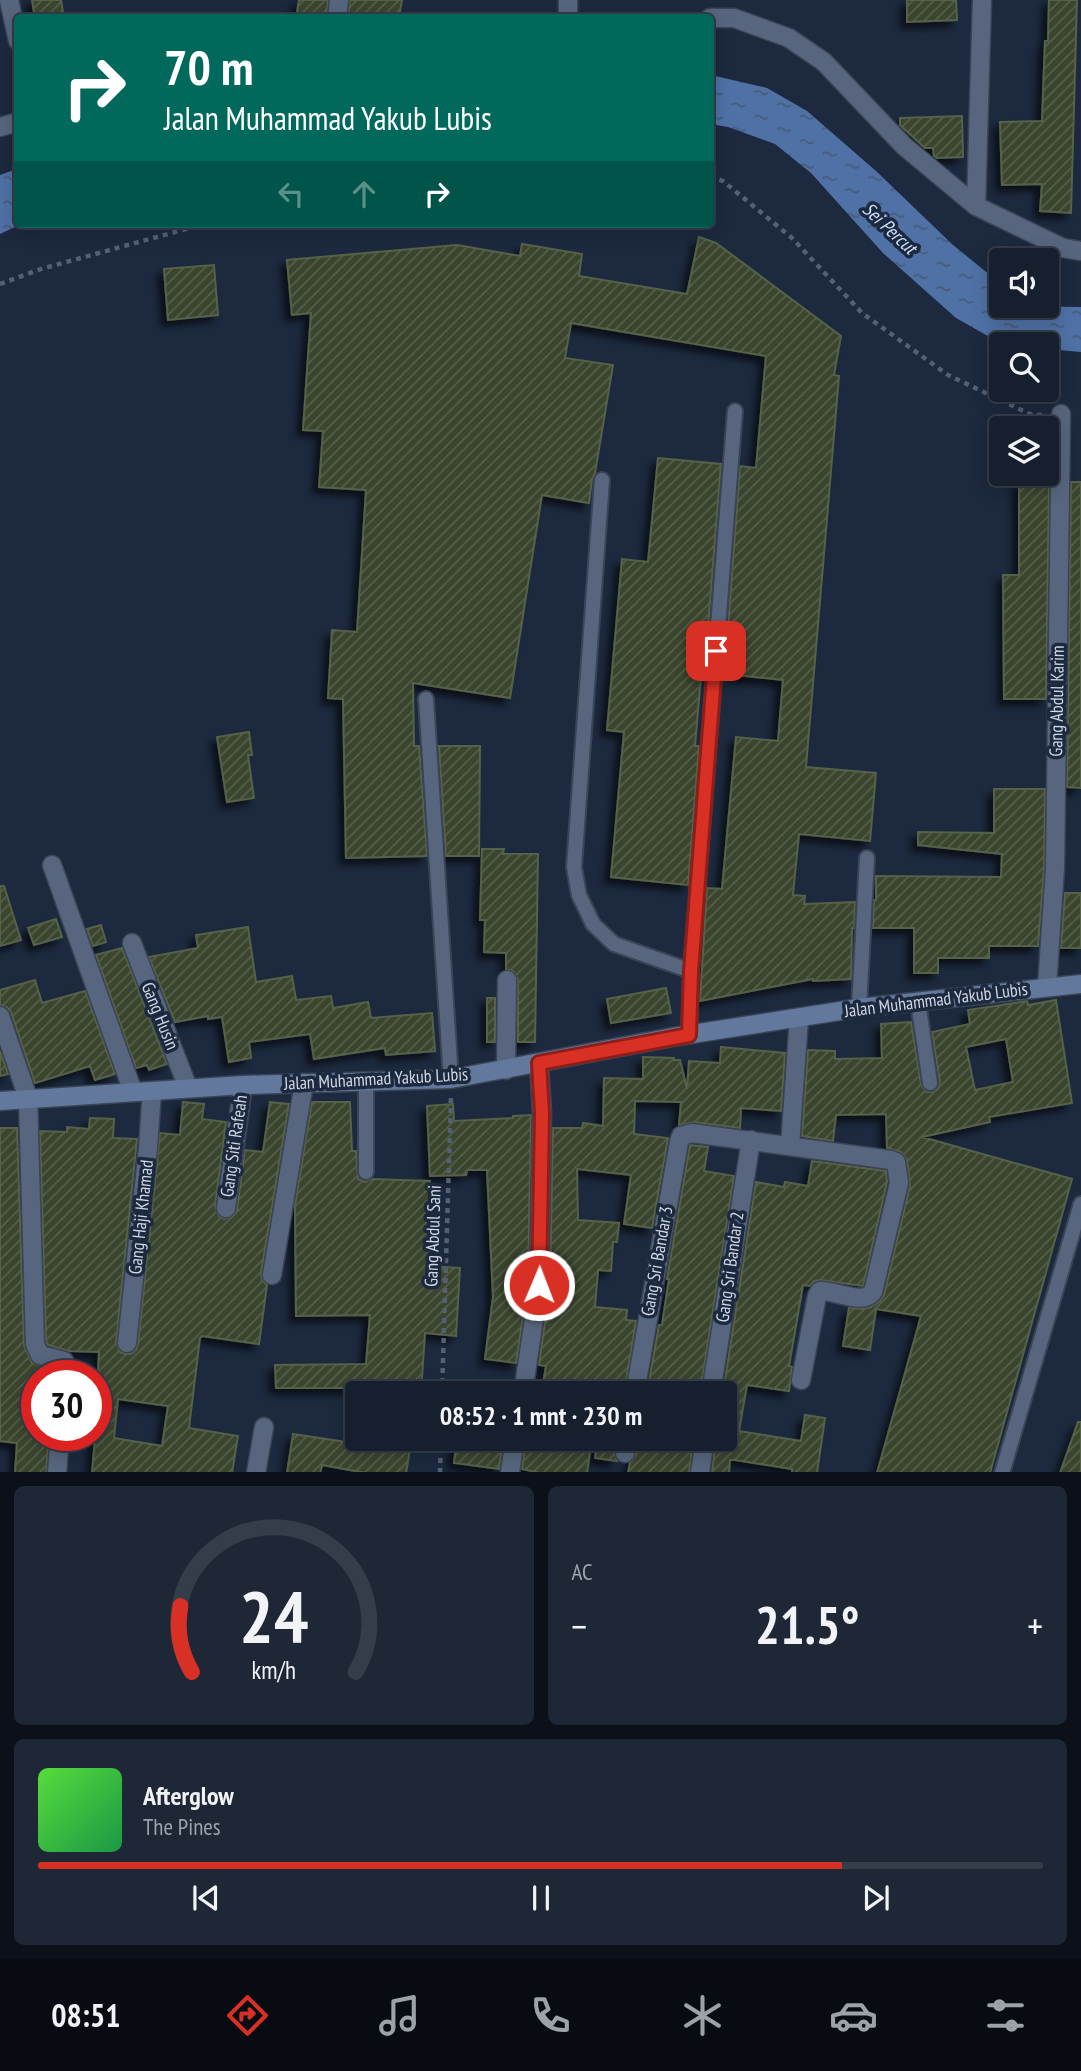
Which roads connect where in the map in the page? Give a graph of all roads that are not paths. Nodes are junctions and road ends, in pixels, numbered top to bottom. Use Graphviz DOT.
graph roads {
  1 [pos="9,0"];
  2 [pos="982,0"];
  3 [pos="714,18"];
  4 [pos="14,23"];
  5 [pos="976,206"];
  6 [pos="1081,251"];
  7 [pos="735,411"];
  8 [pos="1061,414"];
  9 [pos="602,480"];
  10 [pos="426,699"];
  11 [pos="867,858"];
  12 [pos="52,865"];
  13 [pos="132,943"];
  14 [pos="691,971"];
  15 [pos="507,980"];
  16 [pos="1081,984"];
  17 [pos="1047,988"];
  18 [pos="918,1002"];
  19 [pos="859,1008"];
  20 [pos="0,1016"];
  21 [pos="799,1018"];
  22 [pos="689,1035"];
  23 [pos="539,1063"];
  24 [pos="506,1070"];
  25 [pos="452,1079"];
  26 [pos="366,1081"];
  27 [pos="304,1083"];
  28 [pos="930,1083"];
  29 [pos="243,1085"];
  30 [pos="188,1088"];
  31 [pos="133,1091"];
  32 [pos="152,1091"];
  33 [pos="28,1098"];
  34 [pos="0,1101"];
  35 [pos="751,1140"];
  36 [pos="790,1146"];
  37 [pos="366,1172"];
  38 [pos="1081,1204"];
  39 [pos="226,1208"];
  40 [pos="272,1275"];
  41 [pos="127,1343"];
  42 [pos="60,1360"];
  43 [pos="801,1380"];
  44 [pos="525,1381"];
  45 [pos="637,1381"];
  46 [pos="714,1381"];
  47 [pos="264,1427"];
  48 [pos="59,1451"];
  49 [pos="514,1451"];
  50 [pos="703,1451"];
  51 [pos="57,1472"];
  52 [pos="256,1472"];
  53 [pos="510,1472"];
  54 [pos="700,1472"];
  55 [pos="1002,1472"];
  1 -- 4 [label="street"];
  2 -- 5 [label="street"];
  3 -- 5 [label="street"];
  5 -- 6 [label="street"];
  7 -- 14 [label="lane"];
  8 -- 17 [label="street, Gang Abdul Karim"];
  9 -- 14 [label="lane"];
  10 -- 25 [label="lane"];
  11 -- 19 [label="lane"];
  12 -- 31 [label="street"];
  13 -- 30 [label="street, Gang Husin"];
  14 -- 22 [label="lane"];
  15 -- 24 [label="street"];
  16 -- 17 [label="main road, Jalan Muhammad Yakub Lubis"];
  17 -- 18 [label="main road, Jalan Muhammad Yakub Lubis"];
  18 -- 19 [label="main road, Jalan Muhammad Yakub Lubis"];
  18 -- 28 [label="lane"];
  19 -- 21 [label="main road, Jalan Muhammad Yakub Lubis"];
  20 -- 33 [label="street"];
  21 -- 22 [label="main road, Jalan Muhammad Yakub Lubis"];
  21 -- 36 [label="street"];
  22 -- 23 [label="main road, Jalan Muhammad Yakub Lubis"];
  23 -- 24 [label="main road, Jalan Muhammad Yakub Lubis"];
  23 -- 44 [label="street"];
  24 -- 25 [label="main road, Jalan Muhammad Yakub Lubis"];
  25 -- 26 [label="main road, Jalan Muhammad Yakub Lubis"];
  26 -- 27 [label="main road, Jalan Muhammad Yakub Lubis"];
  26 -- 37 [label="lane"];
  27 -- 29 [label="main road, Jalan Muhammad Yakub Lubis"];
  27 -- 40 [label="street"];
  29 -- 30 [label="main road, Jalan Muhammad Yakub Lubis"];
  29 -- 39 [label="street, Gang Siti Rafeah"];
  30 -- 32 [label="main road, Jalan Muhammad Yakub Lubis"];
  31 -- 32 [label="main road, Jalan Muhammad Yakub Lubis"];
  31 -- 33 [label="main road, Jalan Muhammad Yakub Lubis"];
  32 -- 41 [label="street, Gang Haji Khamad"];
  33 -- 34 [label="main road, Jalan Muhammad Yakub Lubis"];
  33 -- 42 [label="street"];
  35 -- 36 [label="street"];
  35 -- 45 [label="street, Gang Sri Bandar 3"];
  35 -- 46 [label="street, Gang Sri Bandar 2"];
  36 -- 43 [label="street"];
  38 -- 55 [label="lane"];
  47 -- 52 [label="street"];
  48 -- 51 [label="street"];
  49 -- 53 [label="street"];
  50 -- 54 [label="street"];
}
